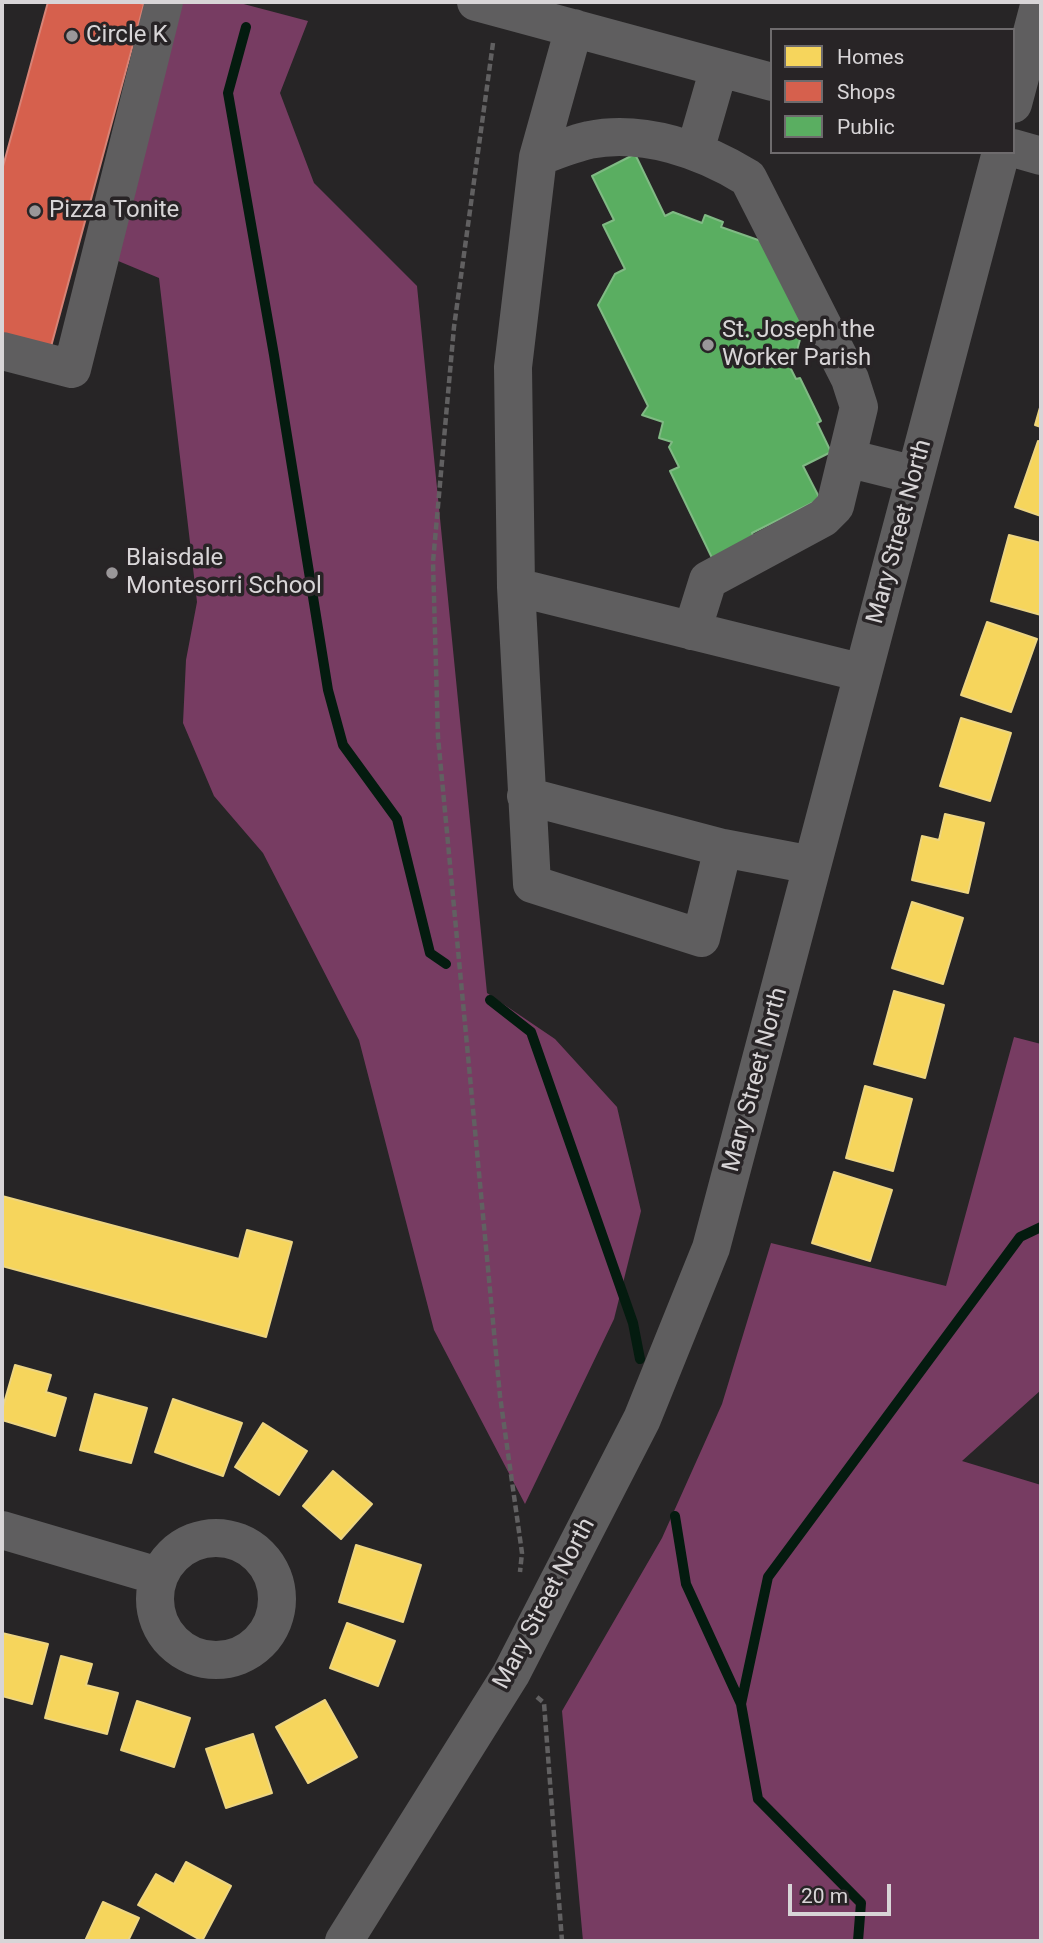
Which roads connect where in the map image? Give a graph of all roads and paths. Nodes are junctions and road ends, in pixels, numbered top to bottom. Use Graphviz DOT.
graph roads {
  1 [pos="164,2"];
  2 [pos="476,2"];
  3 [pos="1040,2"];
  4 [pos="574,28"];
  5 [pos="494,37"];
  6 [pos="719,68"];
  7 [pos="770,81"];
  8 [pos="1015,96"];
  9 [pos="1015,149"];
  10 [pos="695,151"];
  11 [pos="1000,154"];
  12 [pos="1041,156"];
  13 [pos="538,157"];
  14 [pos="2,351"];
  15 [pos="847,457"];
  16 [pos="915,475"];
  17 [pos="516,587"];
  18 [pos="692,631"];
  19 [pos="863,673"];
  20 [pos="526,796"];
  21 [pos="723,848"];
  22 [pos="812,865"];
  23 [pos="2,1530"];
  24 [pos="523,1553"];
  25 [pos="158,1576"];
  26 [pos="544,1703"];
  27 [pos="344,1941"];
  28 [pos="562,1941"];
  1 -- 14 [label="street"];
  2 -- 4 [label="street"];
  3 -- 8 [label="street"];
  4 -- 6 [label="street"];
  4 -- 13 [label="street"];
  5 -- 24 [label="path"];
  6 -- 7 [label="street"];
  6 -- 10 [label="street"];
  9 -- 12 [label="street"];
  10 -- 13 [label="street"];
  10 -- 15 [label="street"];
  11 -- 16 [label="street, Mary Street North"];
  13 -- 17 [label="street"];
  15 -- 16 [label="street"];
  15 -- 18 [label="street"];
  16 -- 19 [label="street, Mary Street North"];
  17 -- 18 [label="street"];
  17 -- 20 [label="street"];
  18 -- 19 [label="street"];
  19 -- 22 [label="street, Mary Street North"];
  20 -- 21 [label="street"];
  20 -- 21 [label="street"];
  21 -- 22 [label="street"];
  22 -- 27 [label="street, Mary Street North"];
  23 -- 25 [label="street"];
  26 -- 28 [label="path"];
}
